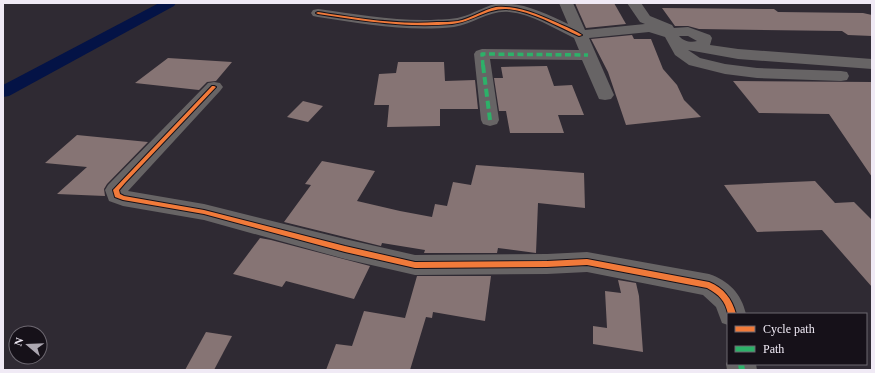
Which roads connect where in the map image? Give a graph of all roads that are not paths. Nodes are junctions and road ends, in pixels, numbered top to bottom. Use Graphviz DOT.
graph roads {
  1 [pos="566,3"];
  2 [pos="634,3"];
  3 [pos="318,13"];
  4 [pos="580,35"];
  5 [pos="674,35"];
  6 [pos="588,55"];
  7 [pos="867,59"];
  8 [pos="214,87"];
  9 [pos="606,95"];
  10 [pos="490,120"];
  11 [pos="732,313"];
  1 -- 4 [label="street"];
  2 -- 5 [label="street"];
  3 -- 4 [label="street"];
  4 -- 5 [label="street"];
  4 -- 6 [label="street"];
  5 -- 7 [label="street"];
  5 -- 7 [label="street"];
  6 -- 9 [label="street"];
  6 -- 10 [label="street"];
  8 -- 11 [label="street"];
}
